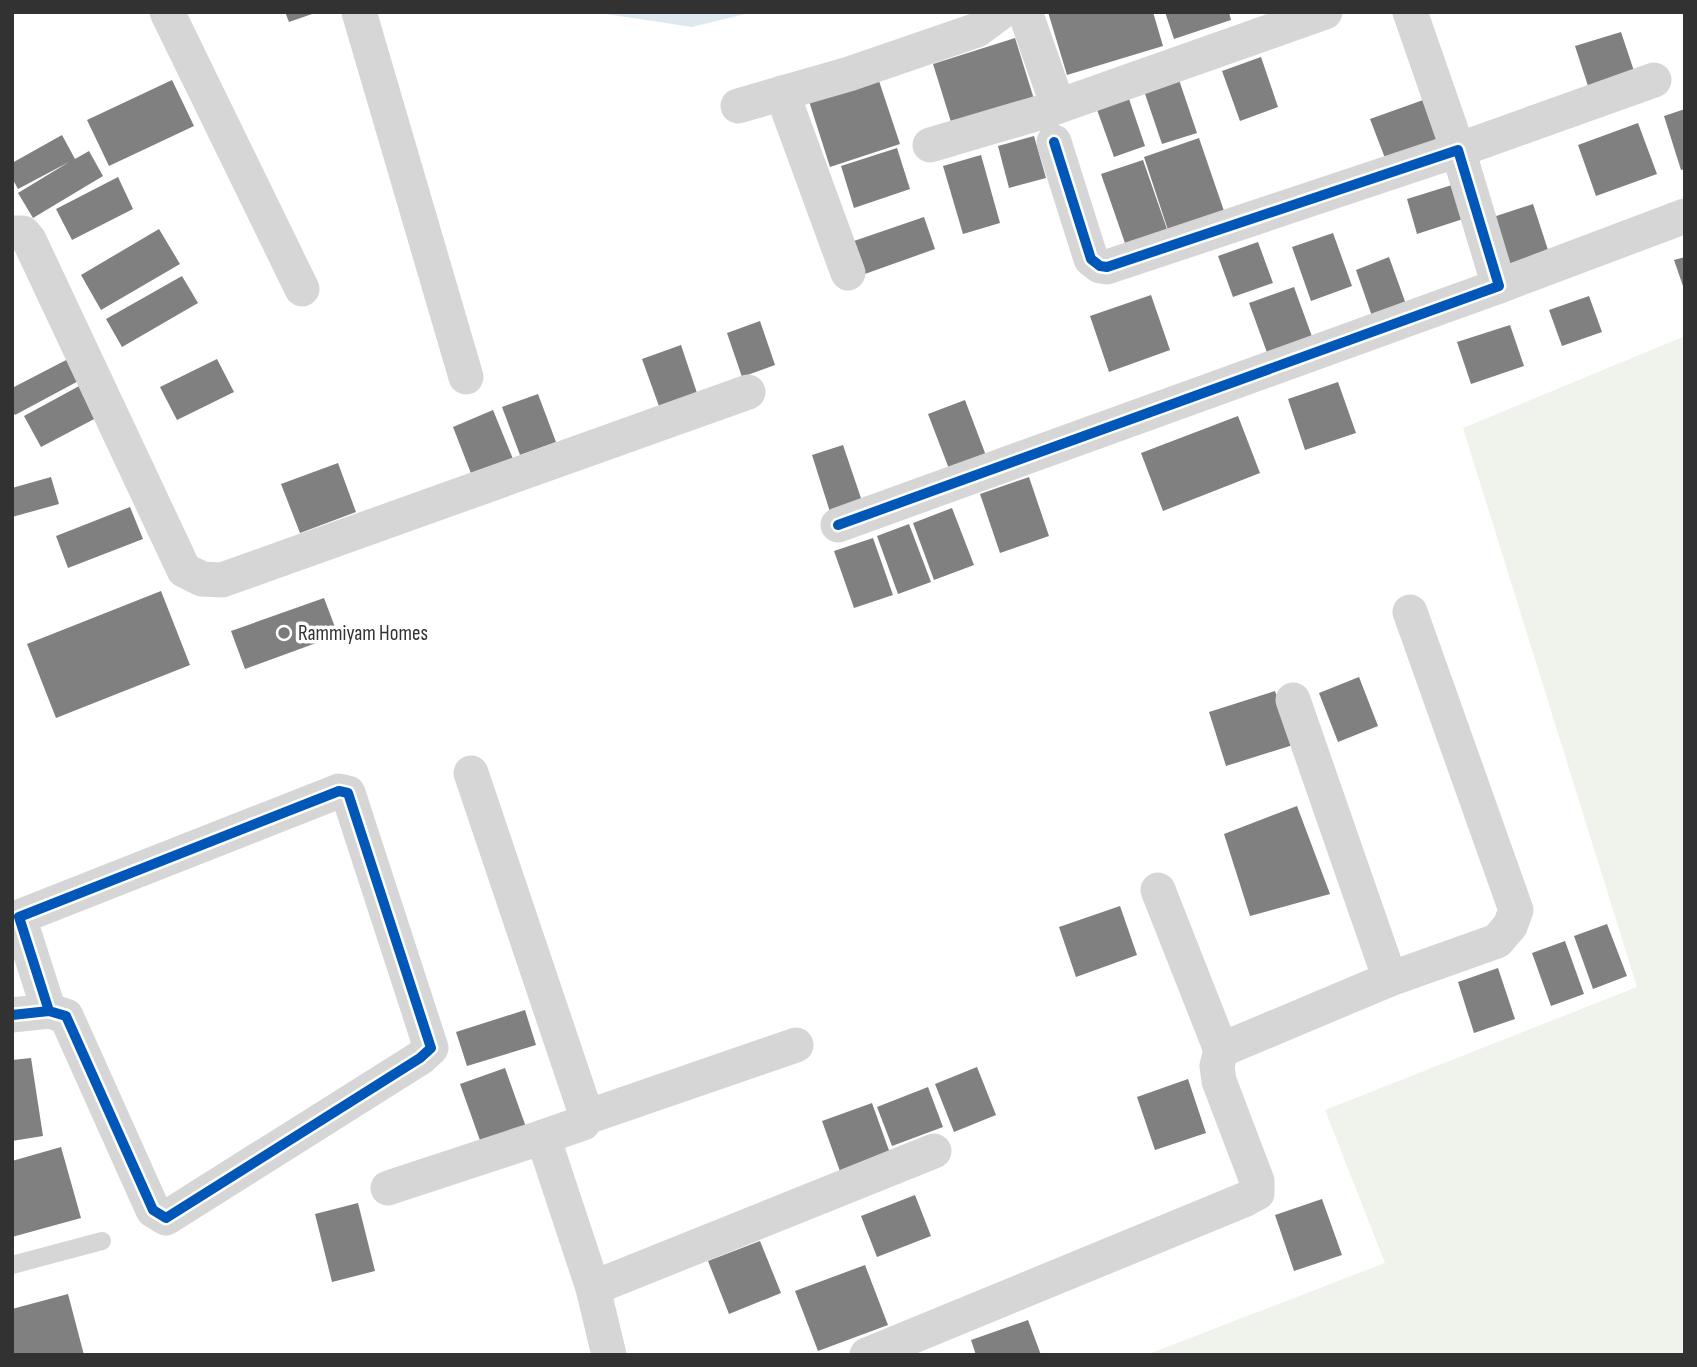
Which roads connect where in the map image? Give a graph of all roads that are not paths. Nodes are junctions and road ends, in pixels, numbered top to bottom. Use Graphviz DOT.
graph roads {
  1 [pos="167,12"];
  2 [pos="359,12"];
  3 [pos="1000,12"];
  4 [pos="1026,12"];
  5 [pos="1325,12"];
  6 [pos="1410,12"];
  7 [pos="1654,80"];
  8 [pos="782,93"];
  9 [pos="738,106"];
  10 [pos="1058,106"];
  11 [pos="1055,142"];
  12 [pos="930,145"];
  13 [pos="1458,150"];
  14 [pos="1685,216"];
  15 [pos="12,233"];
  16 [pos="848,273"];
  17 [pos="1499,286"];
  18 [pos="302,289"];
  19 [pos="467,377"];
  20 [pos="748,392"];
  21 [pos="838,525"];
  22 [pos="1410,612"];
  23 [pos="1293,700"];
  24 [pos="471,773"];
  25 [pos="1158,890"];
  26 [pos="21,956"];
  27 [pos="1390,979"];
  28 [pos="49,1011"];
  29 [pos="12,1015"];
  30 [pos="796,1045"];
  31 [pos="1221,1050"];
  32 [pos="587,1117"];
  33 [pos="543,1137"];
  34 [pos="934,1150"];
  35 [pos="388,1188"];
  36 [pos="102,1241"];
  37 [pos="12,1265"];
  38 [pos="593,1288"];
  39 [pos="609,1355"];
  40 [pos="867,1355"];
  1 -- 18 [label="street"];
  2 -- 19 [label="street"];
  3 -- 8 [label="street"];
  4 -- 10 [label="street"];
  5 -- 10 [label="street"];
  6 -- 13 [label="street"];
  7 -- 13 [label="street"];
  8 -- 9 [label="street"];
  8 -- 16 [label="street"];
  10 -- 12 [label="street"];
  11 -- 13 [label="street"];
  13 -- 17 [label="street"];
  14 -- 17 [label="street"];
  15 -- 20 [label="street"];
  17 -- 21 [label="street"];
  22 -- 27 [label="street"];
  23 -- 27 [label="street"];
  24 -- 32 [label="street"];
  25 -- 31 [label="street"];
  26 -- 28 [label="street"];
  26 -- 28 [label="street"];
  27 -- 31 [label="street"];
  28 -- 29 [label="street"];
  30 -- 32 [label="street"];
  31 -- 40 [label="street"];
  32 -- 33 [label="street"];
  33 -- 35 [label="street"];
  33 -- 38 [label="street"];
  34 -- 38 [label="street"];
  36 -- 37 [label="lane"];
  38 -- 39 [label="street"];
}
